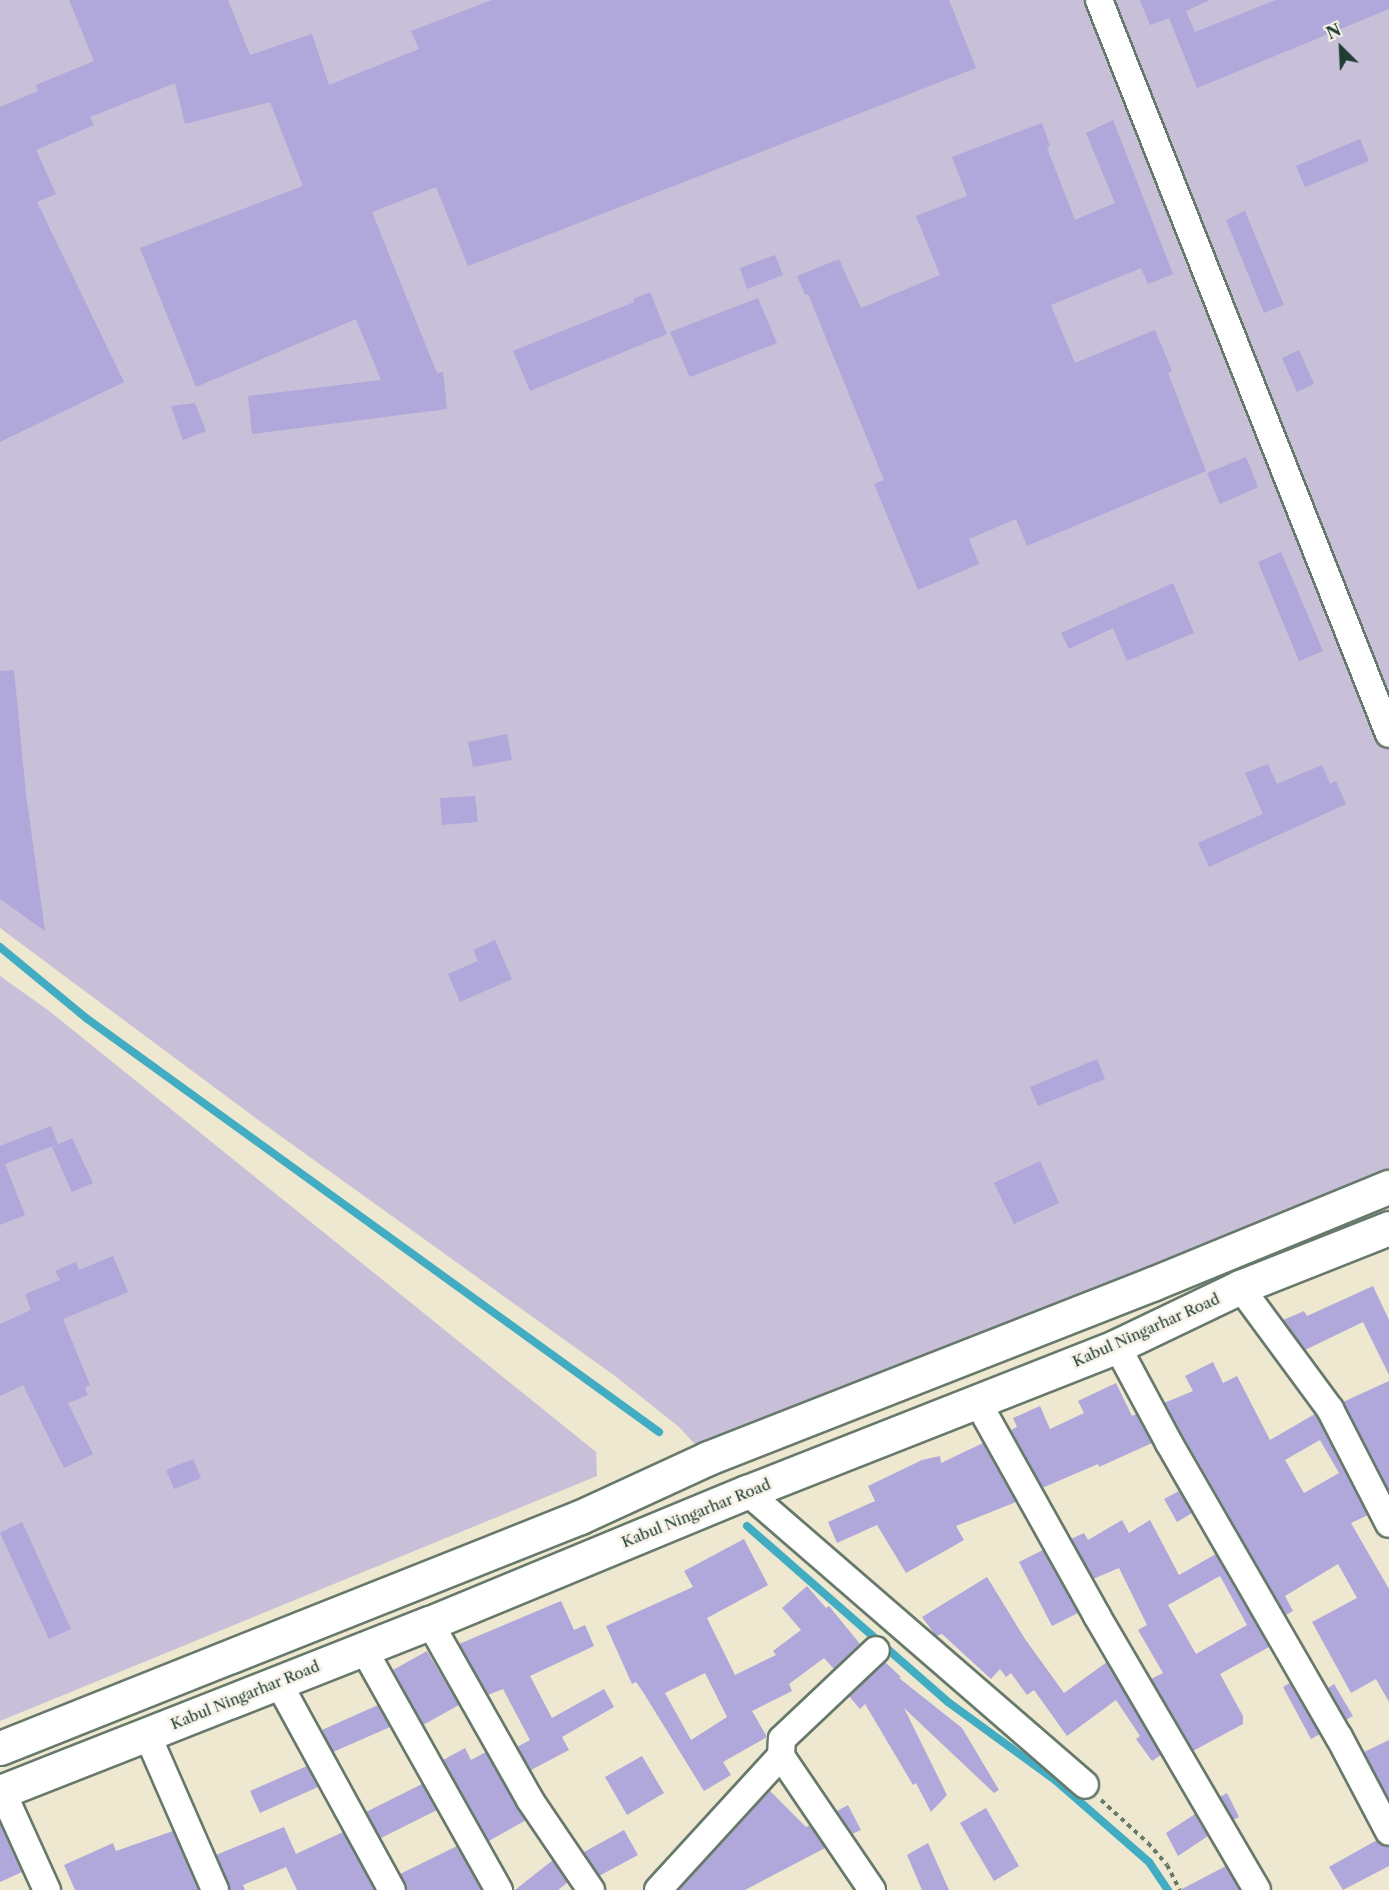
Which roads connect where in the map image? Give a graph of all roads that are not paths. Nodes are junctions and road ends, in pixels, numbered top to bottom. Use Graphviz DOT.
graph roads {
  1 [pos="1099,0"];
  2 [pos="1389,734"];
  3 [pos="1389,1187"];
  4 [pos="1389,1228"];
  5 [pos="1240,1287"];
  6 [pos="1117,1346"];
  7 [pos="977,1401"];
  8 [pos="747,1492"];
  9 [pos="1389,1524"];
  10 [pos="430,1623"];
  11 [pos="363,1648"];
  12 [pos="876,1650"];
  13 [pos="278,1682"];
  14 [pos="147,1734"];
  15 [pos="0,1748"];
  16 [pos="781,1756"];
  17 [pos="1085,1785"];
  18 [pos="1,1792"];
  19 [pos="1389,1832"];
  20 [pos="47,1890"];
  21 [pos="215,1890"];
  22 [pos="392,1890"];
  23 [pos="498,1890"];
  24 [pos="591,1890"];
  25 [pos="658,1890"];
  26 [pos="872,1890"];
  27 [pos="1257,1890"];
  1 -- 2 [label="street"];
  3 -- 15 [label="highway"];
  4 -- 5 [label="highway, Kabul Ningarhar Road"];
  5 -- 6 [label="highway, Kabul Ningarhar Road"];
  5 -- 9 [label="street"];
  6 -- 7 [label="highway, Kabul Ningarhar Road"];
  6 -- 19 [label="street"];
  7 -- 8 [label="highway, Kabul Ningarhar Road"];
  7 -- 27 [label="street"];
  8 -- 10 [label="highway, Kabul Ningarhar Road"];
  8 -- 17 [label="street"];
  10 -- 11 [label="highway, Kabul Ningarhar Road"];
  10 -- 24 [label="street"];
  11 -- 13 [label="highway, Kabul Ningarhar Road"];
  11 -- 23 [label="street"];
  12 -- 16 [label="street"];
  13 -- 14 [label="highway, Kabul Ningarhar Road"];
  13 -- 22 [label="street"];
  14 -- 18 [label="highway, Kabul Ningarhar Road"];
  14 -- 21 [label="street"];
  16 -- 25 [label="street"];
  16 -- 26 [label="street"];
  18 -- 20 [label="street"];
}
